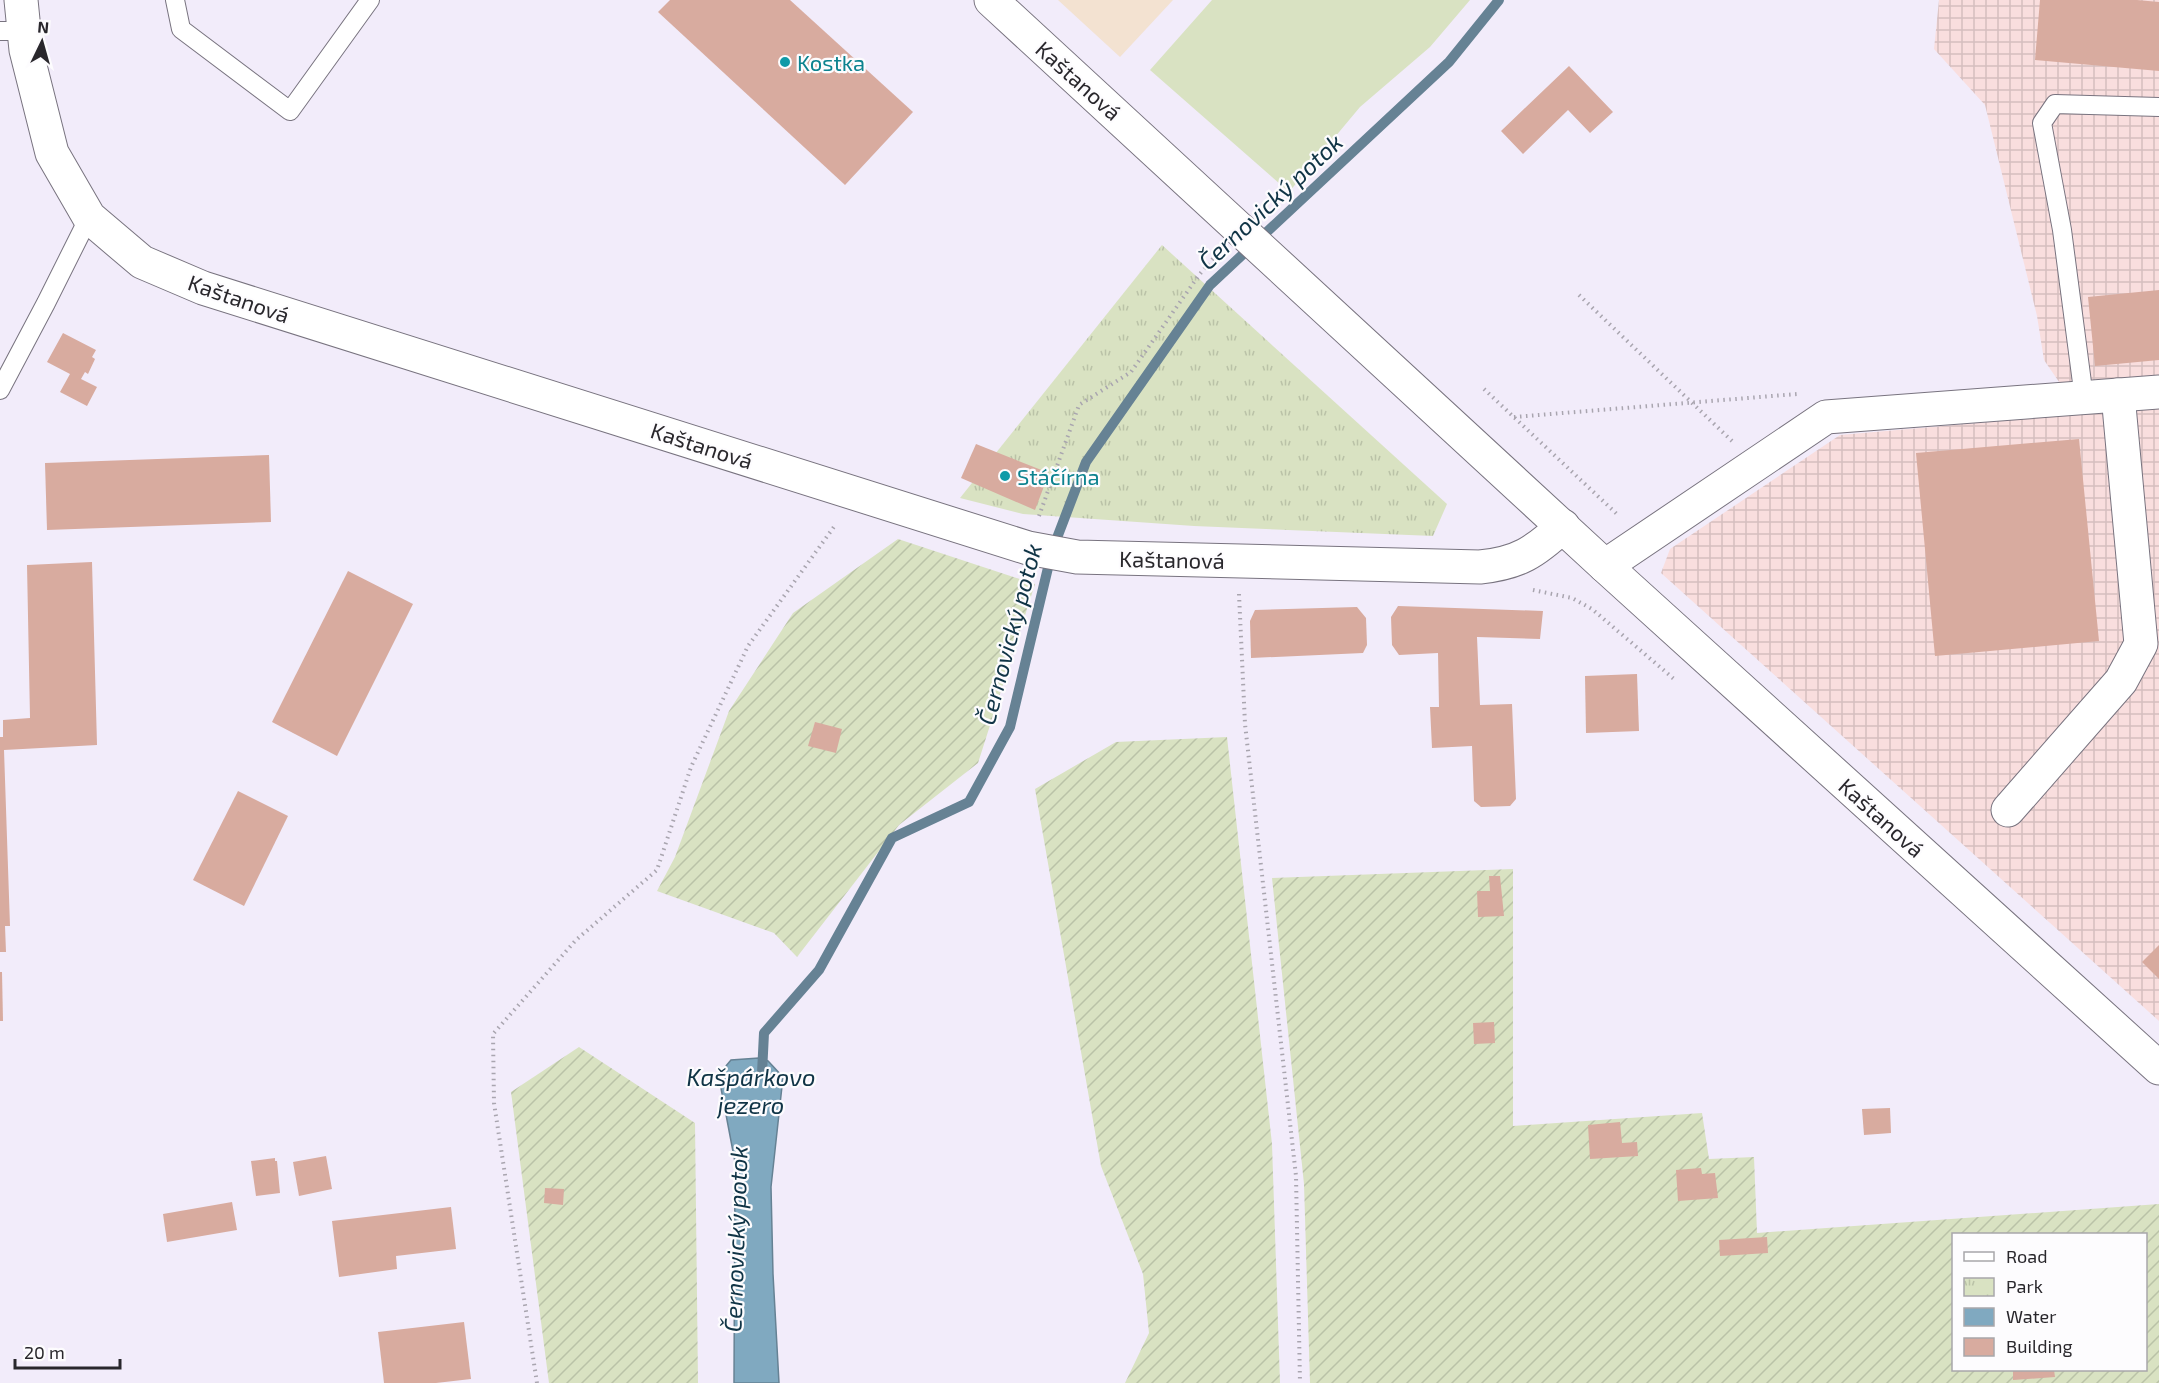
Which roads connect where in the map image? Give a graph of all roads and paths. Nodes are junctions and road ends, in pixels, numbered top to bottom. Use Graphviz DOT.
graph roads {
  1 [pos="175,0"];
  2 [pos="369,0"];
  3 [pos="991,0"];
  4 [pos="15,21"];
  5 [pos="2159,107"];
  6 [pos="89,217"];
  7 [pos="1240,228"];
  8 [pos="1579,296"];
  9 [pos="1484,389"];
  10 [pos="0,390"];
  11 [pos="2159,392"];
  12 [pos="2118,395"];
  13 [pos="2084,398"];
  14 [pos="1756,464"];
  15 [pos="857,494"];
  16 [pos="1563,526"];
  17 [pos="1645,540"];
  18 [pos="1028,548"];
  19 [pos="1240,560"];
  20 [pos="1605,566"];
  21 [pos="1530,590"];
  22 [pos="1682,686"];
  23 [pos="2008,810"];
  24 [pos="2159,1068"];
  25 [pos="537,1383"];
  26 [pos="1300,1383"];
  1 -- 2 [label="lane"];
  3 -- 7 [label="street, Kaštanová"];
  4 -- 6 [label="street, Kaštanová"];
  5 -- 13 [label="lane"];
  6 -- 10 [label="lane"];
  6 -- 15 [label="street, Kaštanová"];
  7 -- 16 [label="street, Kaštanová"];
  7 -- 18 [label="path"];
  8 -- 14 [label="path"];
  9 -- 17 [label="path"];
  11 -- 12 [label="street"];
  12 -- 13 [label="street"];
  12 -- 23 [label="street"];
  13 -- 14 [label="street"];
  14 -- 17 [label="street"];
  15 -- 18 [label="street, Kaštanová"];
  15 -- 25 [label="path"];
  16 -- 19 [label="street, Kaštanová"];
  16 -- 20 [label="street, Kaštanová"];
  17 -- 20 [label="street"];
  18 -- 19 [label="street, Kaštanová"];
  19 -- 26 [label="path"];
  20 -- 24 [label="street, Kaštanová"];
  21 -- 22 [label="path"];
}
